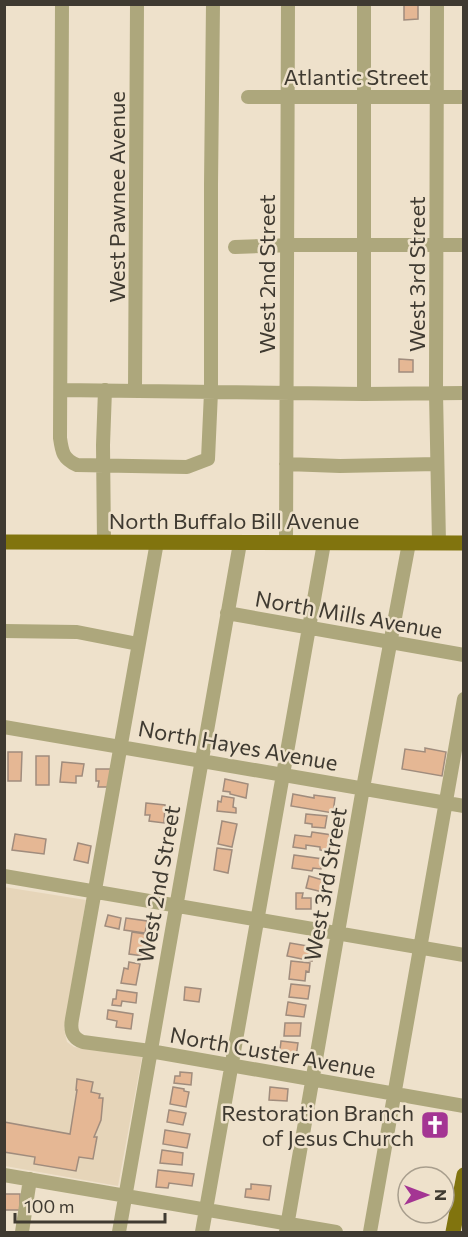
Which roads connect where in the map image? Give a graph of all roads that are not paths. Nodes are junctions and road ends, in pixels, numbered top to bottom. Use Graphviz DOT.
graph roads {
  1 [pos="62,4"];
  2 [pos="137,4"];
  3 [pos="213,4"];
  4 [pos="288,4"];
  5 [pos="364,4"];
  6 [pos="437,4"];
  7 [pos="288,97"];
  8 [pos="437,97"];
  9 [pos="464,97"];
  10 [pos="248,98"];
  11 [pos="363,98"];
  12 [pos="287,245"];
  13 [pos="363,245"];
  14 [pos="437,245"];
  15 [pos="464,246"];
  16 [pos="235,247"];
  17 [pos="61,390"];
  18 [pos="105,390"];
  19 [pos="135,390"];
  20 [pos="211,392"];
  21 [pos="286,393"];
  22 [pos="436,393"];
  23 [pos="464,393"];
  24 [pos="364,394"];
  25 [pos="286,464"];
  26 [pos="437,464"];
  27 [pos="103,466"];
  28 [pos="4,542"];
  29 [pos="104,542"];
  30 [pos="157,542"];
  31 [pos="240,543"];
  32 [pos="286,543"];
  33 [pos="324,543"];
  34 [pos="409,543"];
  35 [pos="439,543"];
  36 [pos="464,543"];
  37 [pos="227,614"];
  38 [pos="309,628"];
  39 [pos="4,631"];
  40 [pos="389,642"];
  41 [pos="138,644"];
  42 [pos="464,655"];
  43 [pos="464,699"];
  44 [pos="4,727"];
  45 [pos="122,746"];
  46 [pos="201,760"];
  47 [pos="283,774"];
  48 [pos="363,788"];
  49 [pos="445,803"];
  50 [pos="464,806"];
  51 [pos="4,876"];
  52 [pos="95,892"];
  53 [pos="176,905"];
  54 [pos="258,920"];
  55 [pos="338,933"];
  56 [pos="420,948"];
  57 [pos="464,955"];
  58 [pos="150,1051"];
  59 [pos="232,1065"];
  60 [pos="312,1080"];
  61 [pos="394,1094"];
  62 [pos="464,1106"];
  63 [pos="464,1174"];
  64 [pos="4,1175"];
  65 [pos="30,1179"];
  66 [pos="125,1195"];
  67 [pos="206,1210"];
  68 [pos="287,1228"];
  69 [pos="22,1233"];
  70 [pos="118,1233"];
  71 [pos="202,1233"];
  72 [pos="336,1233"];
  73 [pos="370,1233"];
  74 [pos="453,1233"];
  1 -- 17 [label="street"];
  2 -- 19 [label="street, West Pawnee Avenue"];
  3 -- 20 [label="street"];
  4 -- 7 [label="street, West 2nd Street"];
  5 -- 11 [label="street"];
  6 -- 8 [label="street, West 3rd Street"];
  7 -- 10 [label="street, Atlantic Street"];
  7 -- 11 [label="street, Atlantic Street"];
  7 -- 12 [label="street, West 2nd Street"];
  8 -- 9 [label="street, Atlantic Street"];
  8 -- 11 [label="street, Atlantic Street"];
  8 -- 14 [label="street, West 3rd Street"];
  11 -- 13 [label="street"];
  12 -- 13 [label="street"];
  12 -- 16 [label="street"];
  12 -- 21 [label="street, West 2nd Street"];
  13 -- 14 [label="street"];
  13 -- 24 [label="street"];
  14 -- 15 [label="street"];
  14 -- 22 [label="street, West 3rd Street"];
  17 -- 18 [label="street"];
  17 -- 27 [label="street"];
  18 -- 19 [label="street"];
  18 -- 27 [label="street"];
  19 -- 20 [label="street"];
  20 -- 21 [label="street"];
  20 -- 27 [label="street"];
  21 -- 24 [label="street"];
  21 -- 25 [label="street, West 2nd Street"];
  22 -- 23 [label="street"];
  22 -- 24 [label="street"];
  22 -- 26 [label="street, West 3rd Street"];
  25 -- 26 [label="street"];
  25 -- 32 [label="street, West 2nd Street"];
  26 -- 35 [label="street, West 3rd Street"];
  27 -- 29 [label="street"];
  28 -- 29 [label="main road, North Buffalo Bill Avenue"];
  29 -- 30 [label="main road, North Buffalo Bill Avenue"];
  30 -- 31 [label="main road, North Buffalo Bill Avenue"];
  30 -- 41 [label="street"];
  31 -- 32 [label="main road, North Buffalo Bill Avenue"];
  31 -- 37 [label="street, West 2nd Street"];
  32 -- 33 [label="main road, North Buffalo Bill Avenue"];
  33 -- 34 [label="main road, North Buffalo Bill Avenue"];
  33 -- 38 [label="street"];
  34 -- 35 [label="main road, North Buffalo Bill Avenue"];
  34 -- 40 [label="street, West 3rd Street"];
  35 -- 36 [label="main road, North Buffalo Bill Avenue"];
  37 -- 38 [label="street, North Mills Avenue"];
  37 -- 46 [label="street, West 2nd Street"];
  38 -- 40 [label="street, North Mills Avenue"];
  38 -- 47 [label="street"];
  39 -- 41 [label="street"];
  40 -- 42 [label="street, North Mills Avenue"];
  40 -- 48 [label="street, West 3rd Street"];
  41 -- 45 [label="street"];
  43 -- 49 [label="street"];
  44 -- 45 [label="street, North Hayes Avenue"];
  45 -- 46 [label="street, North Hayes Avenue"];
  45 -- 52 [label="street"];
  46 -- 47 [label="street, North Hayes Avenue"];
  46 -- 53 [label="street, West 2nd Street"];
  47 -- 48 [label="street, North Hayes Avenue"];
  47 -- 54 [label="street"];
  48 -- 49 [label="street, North Hayes Avenue"];
  48 -- 55 [label="street, West 3rd Street"];
  49 -- 50 [label="street, North Hayes Avenue"];
  49 -- 56 [label="street"];
  51 -- 52 [label="street"];
  52 -- 53 [label="street"];
  52 -- 58 [label="street, North Custer Avenue"];
  53 -- 54 [label="street"];
  53 -- 58 [label="street, West 2nd Street"];
  54 -- 55 [label="street"];
  54 -- 59 [label="street"];
  55 -- 56 [label="street"];
  55 -- 60 [label="street, West 3rd Street"];
  56 -- 57 [label="street"];
  56 -- 61 [label="street"];
  58 -- 59 [label="street, North Custer Avenue"];
  58 -- 66 [label="street, West 2nd Street"];
  59 -- 60 [label="street, North Custer Avenue"];
  59 -- 67 [label="street"];
  60 -- 61 [label="street, North Custer Avenue"];
  60 -- 68 [label="street, West 3rd Street"];
  61 -- 62 [label="street, North Custer Avenue"];
  61 -- 73 [label="street"];
  63 -- 74 [label="main road"];
  64 -- 65 [label="street"];
  65 -- 66 [label="street"];
  65 -- 69 [label="street"];
  66 -- 67 [label="street"];
  66 -- 70 [label="street, West 2nd Street"];
  67 -- 68 [label="street"];
  67 -- 71 [label="street"];
  68 -- 72 [label="street"];
}
